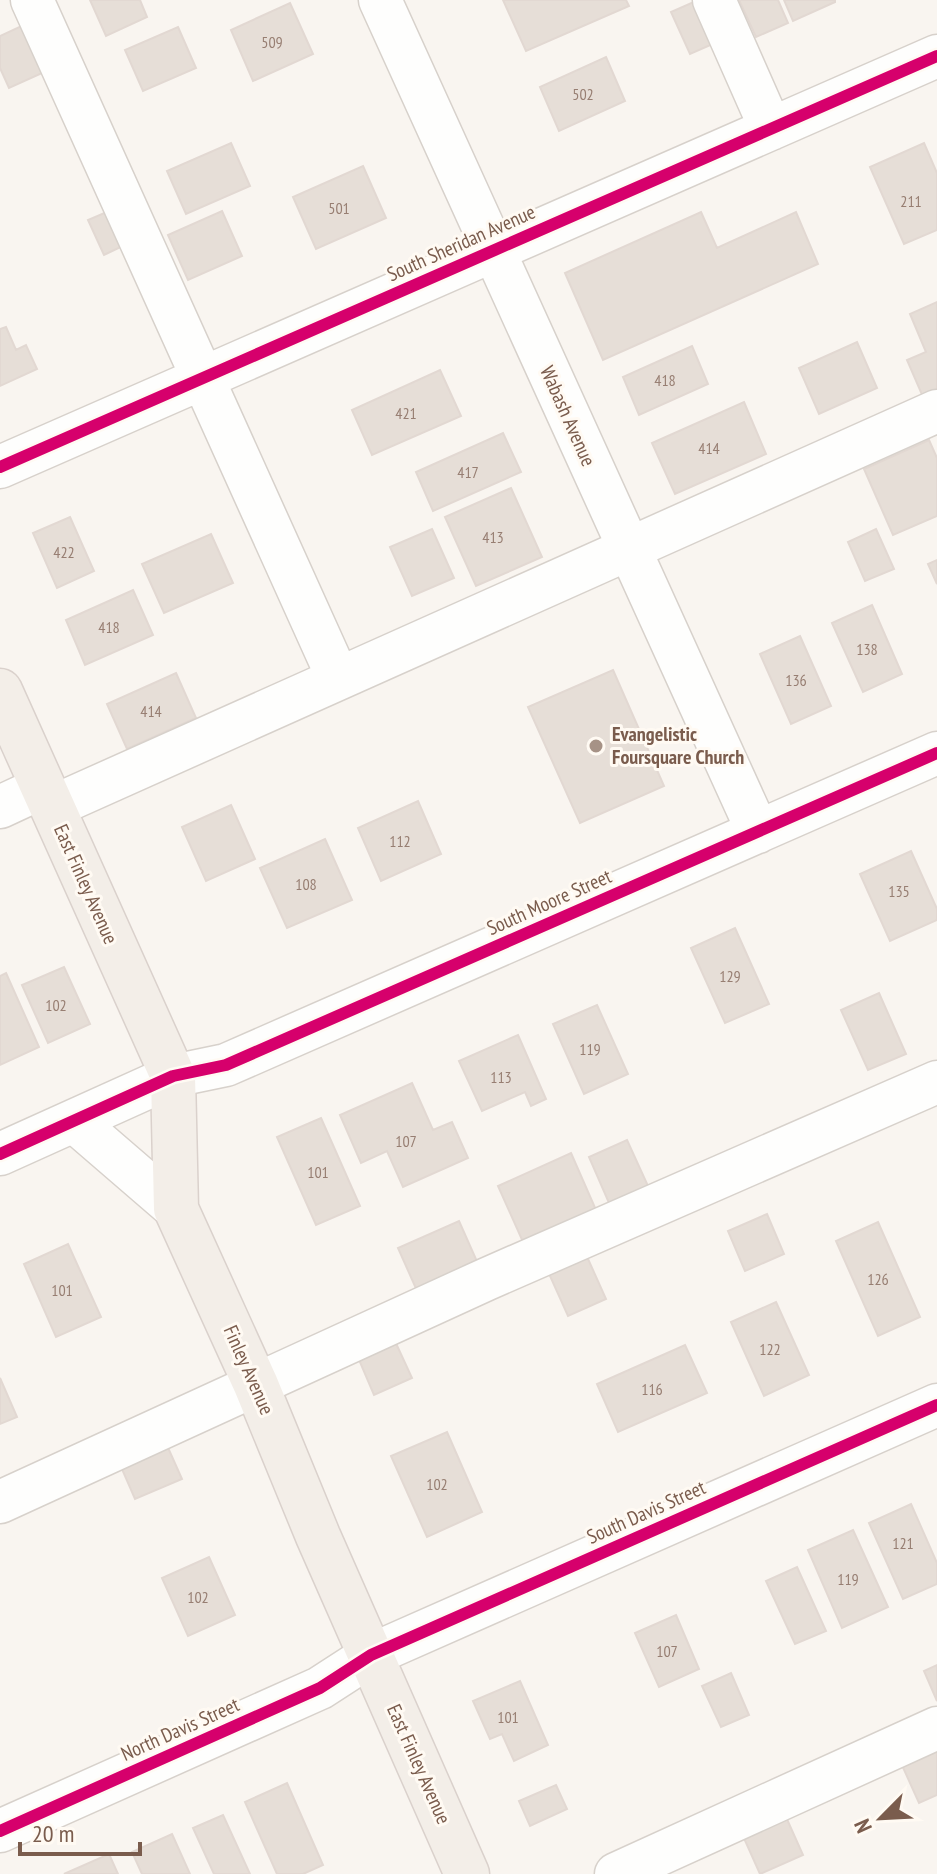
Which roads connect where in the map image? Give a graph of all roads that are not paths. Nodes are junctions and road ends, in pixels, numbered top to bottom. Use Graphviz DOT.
graph roads {
  1 [pos="32,0"];
  2 [pos="380,0"];
  3 [pos="714,0"];
  4 [pos="937,56"];
  5 [pos="771,129"];
  6 [pos="493,251"];
  7 [pos="203,378"];
  8 [pos="937,411"];
  9 [pos="0,467"];
  10 [pos="628,547"];
  11 [pos="338,678"];
  12 [pos="0,691"];
  13 [pos="937,753"];
  14 [pos="47,797"];
  15 [pos="0,807"];
  16 [pos="758,832"];
  17 [pos="173,1076"];
  18 [pos="937,1082"];
  19 [pos="74,1121"];
  20 [pos="0,1154"];
  21 [pos="176,1209"];
  22 [pos="256,1385"];
  23 [pos="937,1405"];
  24 [pos="0,1502"];
  25 [pos="371,1655"];
  26 [pos="937,1728"];
  27 [pos="0,1831"];
  28 [pos="467,1874"];
  29 [pos="616,1874"];
  1 -- 7 [label="street"];
  2 -- 6 [label="street, Wabash Avenue"];
  3 -- 5 [label="street"];
  4 -- 5 [label="street, South Sheridan Avenue"];
  5 -- 6 [label="street, South Sheridan Avenue"];
  6 -- 7 [label="street, South Sheridan Avenue"];
  6 -- 10 [label="street, Wabash Avenue"];
  7 -- 9 [label="street, South Sheridan Avenue"];
  7 -- 11 [label="street"];
  8 -- 10 [label="street"];
  10 -- 11 [label="street"];
  10 -- 16 [label="street, Wabash Avenue"];
  11 -- 14 [label="street"];
  12 -- 14 [label="main road, East Finley Avenue"];
  13 -- 16 [label="street, South Moore Street"];
  14 -- 15 [label="street"];
  14 -- 17 [label="main road, East Finley Avenue"];
  16 -- 17 [label="street, South Moore Street"];
  17 -- 19 [label="street, South Moore Street"];
  17 -- 21 [label="main road, Finley Avenue"];
  18 -- 22 [label="street"];
  19 -- 20 [label="street, South Moore Street"];
  19 -- 21 [label="street"];
  21 -- 22 [label="main road, Finley Avenue"];
  22 -- 24 [label="street"];
  22 -- 25 [label="main road, Finley Avenue"];
  23 -- 25 [label="street, South Davis Street"];
  25 -- 27 [label="street, North Davis Street"];
  25 -- 28 [label="main road, East Finley Avenue"];
  26 -- 29 [label="street"];
}
